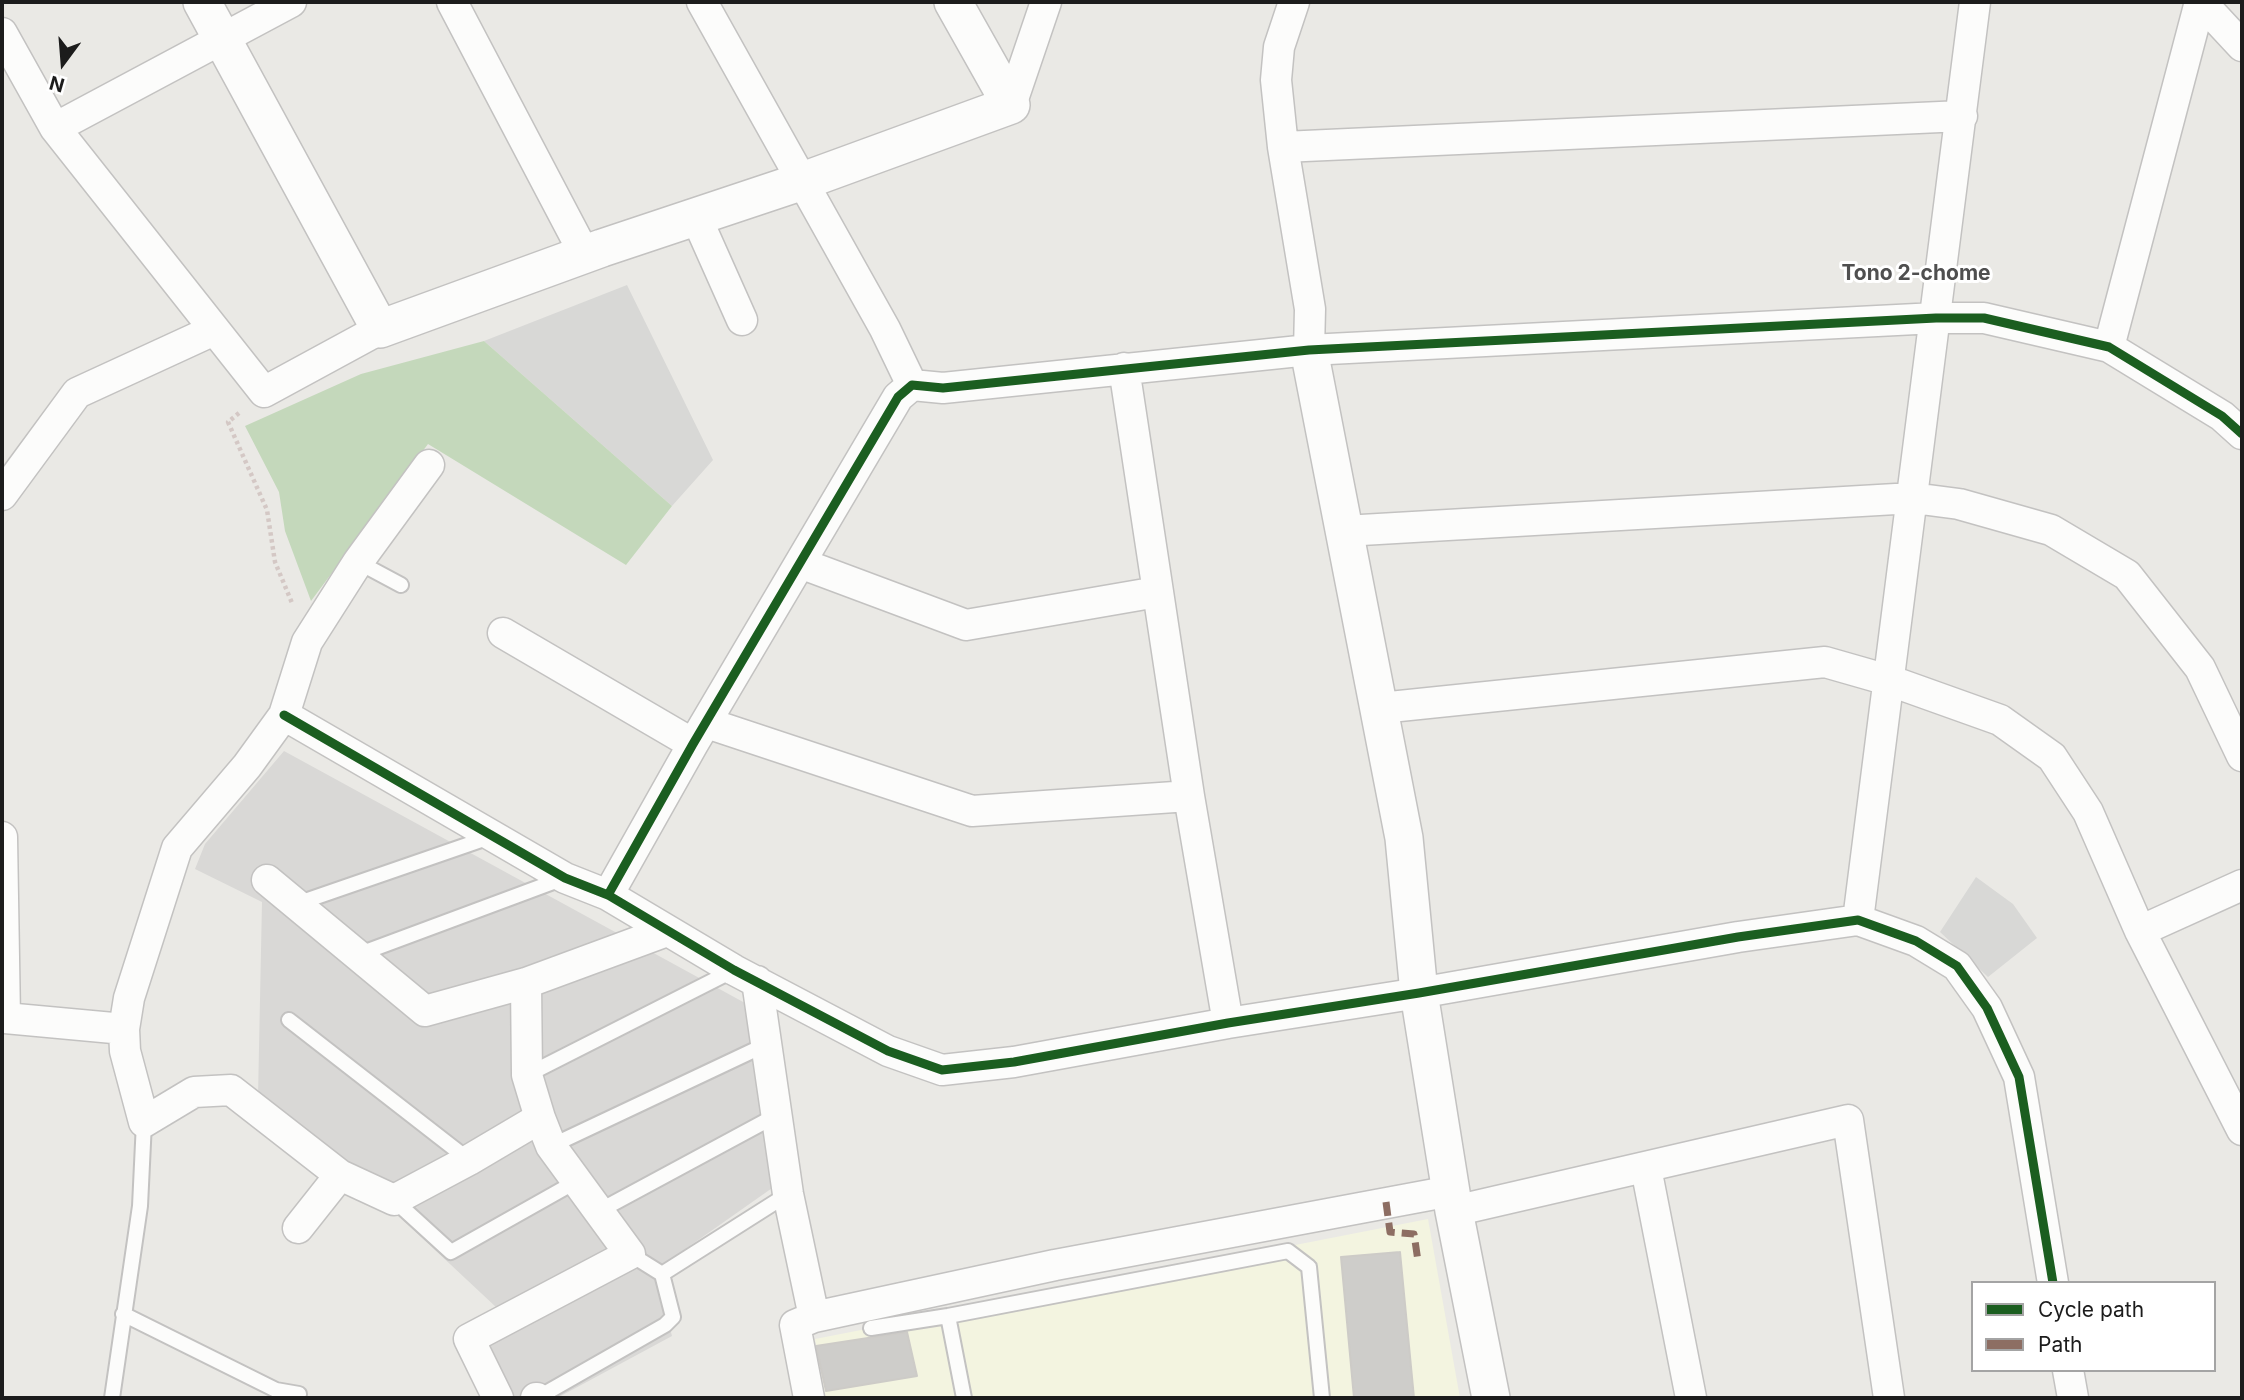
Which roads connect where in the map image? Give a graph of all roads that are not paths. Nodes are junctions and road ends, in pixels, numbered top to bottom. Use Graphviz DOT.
graph roads {
  1 [pos="202,2"];
  2 [pos="291,2"];
  3 [pos="452,2"];
  4 [pos="702,2"];
  5 [pos="953,2"];
  6 [pos="1046,2"];
  7 [pos="1294,2"];
  8 [pos="1975,2"];
  9 [pos="2200,2"];
  10 [pos="2,33"];
  11 [pos="223,39"];
  12 [pos="2242,46"];
  13 [pos="1011,105"];
  14 [pos="1962,116"];
  15 [pos="55,128"];
  16 [pos="1283,147"];
  17 [pos="803,181"];
  18 [pos="697,219"];
  19 [pos="585,255"];
  20 [pos="1936,317"];
  21 [pos="742,320"];
  22 [pos="380,329"];
  23 [pos="214,330"];
  24 [pos="2109,346"];
  25 [pos="1309,350"];
  26 [pos="1124,369"];
  27 [pos="912,385"];
  28 [pos="2242,434"];
  29 [pos="429,465"];
  30 [pos="2,495"];
  31 [pos="1913,498"];
  32 [pos="1344,531"];
  33 [pos="358,562"];
  34 [pos="800,563"];
  35 [pos="401,585"];
  36 [pos="1157,592"];
  37 [pos="503,633"];
  38 [pos="1888,680"];
  39 [pos="1380,708"];
  40 [pos="284,715"];
  41 [pos="700,733"];
  42 [pos="2242,756"];
  43 [pos="1189,796"];
  44 [pos="495,836"];
  45 [pos="2,837"];
  46 [pos="565,878"];
  47 [pos="267,880"];
  48 [pos="2242,885"];
  49 [pos="608,895"];
  50 [pos="296,904"];
  51 [pos="1858,920"];
  52 [pos="667,930"];
  53 [pos="2140,931"];
  54 [pos="355,956"];
  55 [pos="745,976"];
  56 [pos="526,983"];
  57 [pos="1419,993"];
  58 [pos="289,1020"];
  59 [pos="3,1021"];
  60 [pos="1228,1023"];
  61 [pos="124,1029"];
  62 [pos="765,1045"];
  63 [pos="527,1075"];
  64 [pos="776,1115"];
  65 [pos="540,1118"];
  66 [pos="144,1122"];
  67 [pos="2242,1130"];
  68 [pos="551,1146"];
  69 [pos="469,1160"];
  70 [pos="1646,1168"];
  71 [pos="340,1175"];
  72 [pos="577,1181"];
  73 [pos="788,1194"];
  74 [pos="394,1200"];
  75 [pos="1452,1201"];
  76 [pos="599,1211"];
  77 [pos="298,1228"];
  78 [pos="630,1254"];
  79 [pos="1112,1269"];
  80 [pos="662,1274"];
  81 [pos="1055,1280"];
  82 [pos="2053,1281"];
  83 [pos="123,1314"];
  84 [pos="948,1316"];
  85 [pos="814,1317"];
  86 [pos="871,1328"];
  87 [pos="2068,1372"];
  88 [pos="299,1394"];
  89 [pos="112,1398"];
  90 [pos="498,1398"];
  91 [pos="537,1398"];
  92 [pos="809,1398"];
  93 [pos="964,1398"];
  94 [pos="1322,1398"];
  95 [pos="1491,1398"];
  96 [pos="1691,1398"];
  97 [pos="1889,1398"];
  98 [pos="2073,1398"];
  1 -- 11 [label="street"];
  2 -- 11 [label="street"];
  3 -- 19 [label="street"];
  4 -- 17 [label="street"];
  5 -- 13 [label="street"];
  6 -- 13 [label="street"];
  7 -- 16 [label="street"];
  8 -- 14 [label="street"];
  9 -- 12 [label="street"];
  9 -- 24 [label="street"];
  10 -- 15 [label="street"];
  11 -- 15 [label="street"];
  11 -- 22 [label="street"];
  13 -- 17 [label="street"];
  14 -- 16 [label="street"];
  14 -- 20 [label="street"];
  15 -- 23 [label="street"];
  16 -- 25 [label="street"];
  17 -- 18 [label="street"];
  17 -- 27 [label="street"];
  18 -- 19 [label="street"];
  18 -- 21 [label="street"];
  19 -- 22 [label="street"];
  20 -- 24 [label="street"];
  20 -- 25 [label="street"];
  20 -- 31 [label="street"];
  22 -- 23 [label="street"];
  23 -- 30 [label="street"];
  24 -- 28 [label="street"];
  25 -- 26 [label="street"];
  25 -- 32 [label="street"];
  26 -- 27 [label="street"];
  26 -- 36 [label="street"];
  27 -- 34 [label="street"];
  29 -- 33 [label="street"];
  31 -- 32 [label="street"];
  31 -- 38 [label="street"];
  31 -- 42 [label="street"];
  32 -- 39 [label="street"];
  33 -- 35 [label="lane"];
  33 -- 40 [label="street"];
  34 -- 36 [label="street"];
  34 -- 41 [label="street"];
  36 -- 43 [label="street"];
  37 -- 41 [label="street"];
  38 -- 39 [label="street"];
  38 -- 51 [label="street"];
  38 -- 53 [label="street"];
  39 -- 57 [label="street"];
  40 -- 44 [label="street"];
  40 -- 61 [label="street"];
  41 -- 43 [label="street"];
  41 -- 49 [label="street"];
  43 -- 60 [label="street"];
  44 -- 46 [label="street"];
  44 -- 50 [label="lane"];
  45 -- 59 [label="street"];
  46 -- 49 [label="street"];
  46 -- 54 [label="lane"];
  47 -- 50 [label="street"];
  48 -- 53 [label="street"];
  49 -- 52 [label="street"];
  50 -- 54 [label="street"];
  51 -- 57 [label="street"];
  51 -- 82 [label="street"];
  52 -- 55 [label="street"];
  52 -- 56 [label="street"];
  53 -- 67 [label="street"];
  54 -- 56 [label="street"];
  55 -- 60 [label="street"];
  55 -- 62 [label="street"];
  55 -- 63 [label="lane"];
  56 -- 63 [label="street"];
  57 -- 60 [label="street"];
  57 -- 75 [label="street"];
  58 -- 69 [label="lane"];
  59 -- 61 [label="street"];
  61 -- 66 [label="street"];
  62 -- 64 [label="street"];
  62 -- 68 [label="lane"];
  63 -- 65 [label="street"];
  64 -- 73 [label="street"];
  64 -- 76 [label="lane"];
  65 -- 68 [label="street"];
  65 -- 69 [label="street"];
  66 -- 71 [label="street"];
  66 -- 83 [label="lane"];
  68 -- 72 [label="street"];
  69 -- 74 [label="street"];
  70 -- 75 [label="street"];
  70 -- 96 [label="street"];
  70 -- 97 [label="street"];
  71 -- 74 [label="street"];
  71 -- 77 [label="street"];
  72 -- 74 [label="lane"];
  72 -- 76 [label="street"];
  73 -- 80 [label="lane"];
  73 -- 85 [label="street"];
  75 -- 79 [label="street"];
  75 -- 95 [label="street"];
  76 -- 78 [label="street"];
  78 -- 80 [label="lane"];
  78 -- 90 [label="street"];
  79 -- 81 [label="street"];
  79 -- 94 [label="lane"];
  80 -- 91 [label="lane"];
  81 -- 84 [label="lane"];
  81 -- 85 [label="street"];
  83 -- 88 [label="lane"];
  83 -- 89 [label="lane"];
  84 -- 86 [label="lane"];
  84 -- 93 [label="lane"];
  85 -- 92 [label="street"];
  87 -- 98 [label="street"];
}
